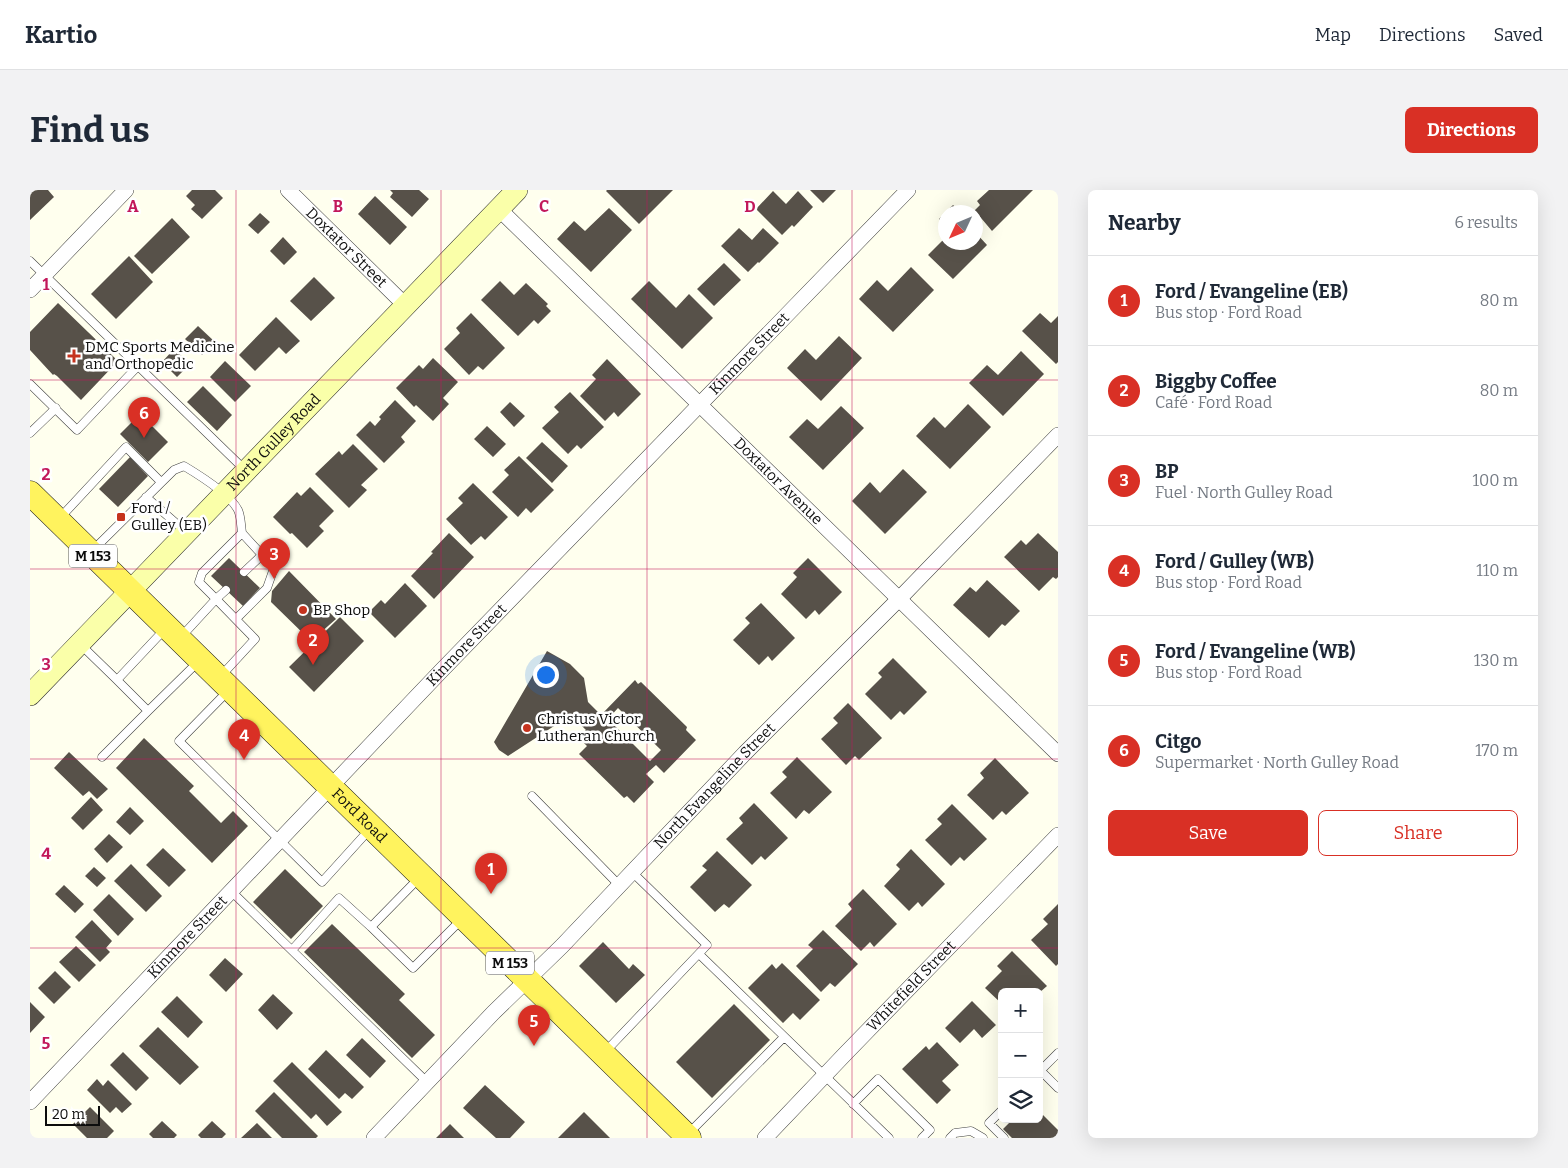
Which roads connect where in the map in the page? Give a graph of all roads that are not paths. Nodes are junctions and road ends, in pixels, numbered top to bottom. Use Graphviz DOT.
graph roads {
  1 [pos="126,190"];
  2 [pos="288,190"];
  3 [pos="517,190"];
  4 [pos="908,190"];
  5 [pos="499,209"];
  6 [pos="30,261"];
  7 [pos="44,275"];
  8 [pos="30,290"];
  9 [pos="405,305"];
  10 [pos="138,366"];
  11 [pos="30,384"];
  12 [pos="701,404"];
  13 [pos="56,408"];
  14 [pos="30,434"];
  15 [pos="1058,435"];
  16 [pos="246,470"];
  17 [pos="161,482"];
  18 [pos="30,493"];
  19 [pos="223,493"];
  20 [pos="146,497"];
  21 [pos="58,520"];
  22 [pos="186,532"];
  23 [pos="242,533"];
  24 [pos="90,552"];
  25 [pos="262,554"];
  26 [pos="244,572"];
  27 [pos="226,590"];
  28 [pos="128,591"];
  29 [pos="899,599"];
  30 [pos="216,600"];
  31 [pos="236,619"];
  32 [pos="173,633"];
  33 [pos="79,643"];
  34 [pos="200,659"];
  35 [pos="117,680"];
  36 [pos="224,684"];
  37 [pos="30,695"];
  38 [pos="148,711"];
  39 [pos="1058,754"];
  40 [pos="102,757"];
  41 [pos="330,787"];
  42 [pos="532,796"];
  43 [pos="372,827"];
  44 [pos="1058,835"];
  45 [pos="279,841"];
  46 [pos="631,871"];
  47 [pos="421,876"];
  48 [pos="619,885"];
  49 [pos="231,891"];
  50 [pos="464,918"];
  51 [pos="371,927"];
  52 [pos="292,950"];
  53 [pos="700,954"];
  54 [pos="527,979"];
  55 [pos="784,1037"];
  56 [pos="1058,1053"];
  57 [pos="603,1054"];
  58 [pos="1043,1069"];
  59 [pos="1043,1075"];
  60 [pos="824,1076"];
  61 [pos="427,1082"];
  62 [pos="1058,1088"];
  63 [pos="30,1102"];
  64 [pos="853,1104"];
  65 [pos="998,1114"];
  66 [pos="688,1136"];
  67 [pos="883,1136"];
  68 [pos="374,1138"];
  69 [pos="765,1138"];
  70 [pos="922,1138"];
  71 [pos="950,1138"];
  72 [pos="983,1138"];
  73 [pos="1004,1138"];
  1 -- 7 [label="street"];
  2 -- 9 [label="street, Doxtator Street"];
  3 -- 5 [label="street, North Gulley Road"];
  4 -- 12 [label="street, Kinmore Street"];
  5 -- 9 [label="street, North Gulley Road"];
  5 -- 12 [label="street, Doxtator Avenue"];
  6 -- 7 [label="lane"];
  7 -- 8 [label="street"];
  7 -- 10 [label="lane"];
  9 -- 16 [label="street, North Gulley Road"];
  10 -- 13 [label="lane"];
  10 -- 16 [label="lane"];
  11 -- 13 [label="lane"];
  12 -- 29 [label="street, Doxtator Avenue"];
  12 -- 41 [label="street, Kinmore Street"];
  13 -- 14 [label="lane"];
  15 -- 29 [label="street, North Evangeline Street"];
  16 -- 19 [label="street, North Gulley Road"];
  17 -- 19 [label="lane"];
  17 -- 20 [label="lane"];
  17 -- 21 [label="lane"];
  18 -- 21 [label="main road, Ford Road / M 153"];
  19 -- 22 [label="street, North Gulley Road"];
  19 -- 23 [label="lane"];
  20 -- 22 [label="lane"];
  20 -- 24 [label="lane"];
  21 -- 24 [label="main road, Ford Road / M 153"];
  22 -- 28 [label="street, North Gulley Road"];
  23 -- 25 [label="lane"];
  23 -- 30 [label="lane"];
  24 -- 28 [label="main road, Ford Road / M 153"];
  25 -- 26 [label="lane"];
  25 -- 31 [label="lane"];
  27 -- 30 [label="lane"];
  28 -- 32 [label="main road, Ford Road / M 153"];
  28 -- 33 [label="street, North Gulley Road"];
  29 -- 39 [label="street, Doxtator Avenue"];
  29 -- 46 [label="street, North Evangeline Street"];
  30 -- 31 [label="lane"];
  30 -- 32 [label="lane"];
  31 -- 36 [label="lane"];
  32 -- 34 [label="main road, Ford Road / M 153"];
  32 -- 35 [label="lane"];
  33 -- 35 [label="lane"];
  33 -- 37 [label="street, North Gulley Road"];
  34 -- 36 [label="main road, Ford Road / M 153"];
  34 -- 38 [label="lane"];
  35 -- 38 [label="lane"];
  36 -- 41 [label="main road, Ford Road / M 153"];
  36 -- 45 [label="lane"];
  38 -- 40 [label="lane"];
  41 -- 43 [label="main road, Ford Road / M 153"];
  41 -- 45 [label="street, Kinmore Street"];
  42 -- 48 [label="lane"];
  43 -- 45 [label="lane"];
  43 -- 47 [label="main road, Ford Road / M 153"];
  44 -- 60 [label="street, Whitefield Street"];
  45 -- 49 [label="street, Kinmore Street"];
  46 -- 48 [label="street, North Evangeline Street"];
  46 -- 53 [label="lane"];
  47 -- 50 [label="main road, Ford Road / M 153"];
  47 -- 51 [label="lane"];
  48 -- 54 [label="street, North Evangeline Street"];
  49 -- 52 [label="lane"];
  49 -- 63 [label="street, Kinmore Street"];
  50 -- 51 [label="lane"];
  50 -- 54 [label="main road, Ford Road / M 153"];
  51 -- 52 [label="lane"];
  52 -- 61 [label="lane"];
  53 -- 55 [label="lane"];
  53 -- 57 [label="lane"];
  54 -- 57 [label="main road, Ford Road / M 153"];
  54 -- 61 [label="street, North Evangeline Street"];
  55 -- 60 [label="lane"];
  55 -- 66 [label="lane"];
  56 -- 58 [label="lane"];
  57 -- 66 [label="main road, Ford Road / M 153"];
  59 -- 62 [label="lane"];
  60 -- 64 [label="lane"];
  60 -- 69 [label="street, Whitefield Street"];
  61 -- 68 [label="street, North Evangeline Street"];
  64 -- 67 [label="lane"];
  64 -- 70 [label="lane"];
  65 -- 73 [label="lane"];
  71 -- 72 [label="lane"];
}
